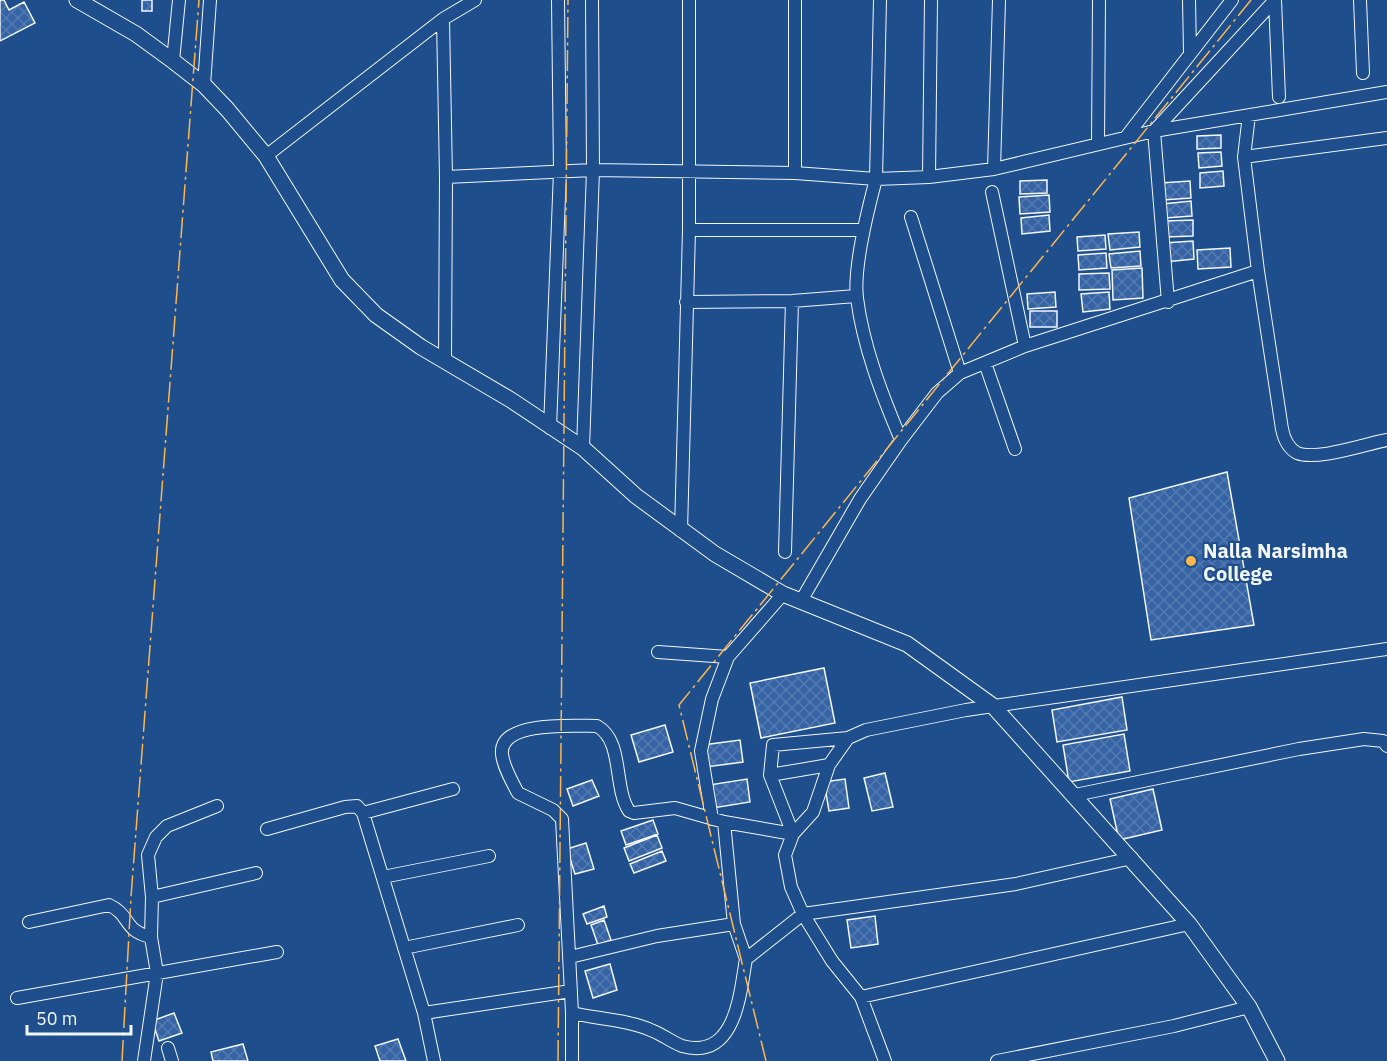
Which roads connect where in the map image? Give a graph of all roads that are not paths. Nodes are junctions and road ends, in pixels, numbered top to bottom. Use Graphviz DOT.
graph roads {
  1 [pos="77,0"];
  2 [pos="179,0"];
  3 [pos="210,0"];
  4 [pos="475,0"];
  5 [pos="558,0"];
  6 [pos="592,0"];
  7 [pos="689,0"];
  8 [pos="795,0"];
  9 [pos="880,0"];
  10 [pos="931,0"];
  11 [pos="999,0"];
  12 [pos="1099,0"];
  13 [pos="1189,0"];
  14 [pos="1232,0"];
  15 [pos="1275,0"];
  16 [pos="1360,0"];
  17 [pos="443,19"];
  18 [pos="1190,53"];
  19 [pos="173,61"];
  20 [pos="1363,73"];
  21 [pos="204,85"];
  22 [pos="1387,92"];
  23 [pos="1279,97"];
  24 [pos="1249,115"];
  25 [pos="1154,130"];
  26 [pos="1126,137"];
  27 [pos="1387,138"];
  28 [pos="1098,144"];
  29 [pos="266,156"];
  30 [pos="1244,157"];
  31 [pos="994,169"];
  32 [pos="593,170"];
  33 [pos="560,171"];
  34 [pos="689,171"];
  35 [pos="795,173"];
  36 [pos="446,177"];
  37 [pos="929,177"];
  38 [pos="876,179"];
  39 [pos="992,192"];
  40 [pos="911,217"];
  41 [pos="689,230"];
  42 [pos="863,230"];
  43 [pos="1258,271"];
  44 [pos="856,296"];
  45 [pos="792,301"];
  46 [pos="686,302"];
  47 [pos="1168,302"];
  48 [pos="1025,346"];
  49 [pos="445,362"];
  50 [pos="985,363"];
  51 [pos="960,373"];
  52 [pos="550,428"];
  53 [pos="901,440"];
  54 [pos="1387,440"];
  55 [pos="583,448"];
  56 [pos="1015,449"];
  57 [pos="681,531"];
  58 [pos="785,552"];
  59 [pos="783,594"];
  60 [pos="801,602"];
  61 [pos="1387,649"];
  62 [pos="658,652"];
  63 [pos="728,657"];
  64 [pos="993,706"];
  65 [pos="848,738"];
  66 [pos="1387,746"];
  67 [pos="829,765"];
  68 [pos="770,775"];
  69 [pos="453,789"];
  70 [pos="1075,795"];
  71 [pos="217,806"];
  72 [pos="363,813"];
  73 [pos="718,820"];
  74 [pos="267,829"];
  75 [pos="794,834"];
  76 [pos="489,856"];
  77 [pos="1132,858"];
  78 [pos="256,873"];
  79 [pos="383,877"];
  80 [pos="152,897"];
  81 [pos="803,914"];
  82 [pos="29,922"];
  83 [pos="734,924"];
  84 [pos="1189,924"];
  85 [pos="518,925"];
  86 [pos="152,937"];
  87 [pos="404,948"];
  88 [pos="277,952"];
  89 [pos="570,957"];
  90 [pos="747,959"];
  91 [pos="157,973"];
  92 [pos="571,991"];
  93 [pos="861,997"];
  94 [pos="17,998"];
  95 [pos="1249,1007"];
  96 [pos="424,1013"];
  97 [pos="572,1013"];
  98 [pos="168,1048"];
  99 [pos="1013,1059"];
  100 [pos="144,1061"];
  101 [pos="172,1061"];
  102 [pos="434,1061"];
  103 [pos="572,1061"];
  104 [pos="885,1061"];
  105 [pos="997,1061"];
  106 [pos="1277,1061"];
  1 -- 19 [label="street"];
  2 -- 19 [label="street"];
  3 -- 21 [label="street"];
  4 -- 17 [label="street"];
  5 -- 33 [label="street"];
  6 -- 32 [label="street"];
  7 -- 34 [label="street"];
  8 -- 35 [label="street"];
  9 -- 38 [label="street"];
  10 -- 37 [label="street"];
  11 -- 31 [label="street"];
  12 -- 28 [label="street"];
  13 -- 18 [label="street"];
  14 -- 18 [label="street"];
  15 -- 23 [label="street"];
  15 -- 25 [label="street"];
  16 -- 20 [label="street"];
  17 -- 29 [label="street"];
  17 -- 36 [label="street"];
  18 -- 26 [label="street"];
  19 -- 21 [label="street"];
  21 -- 29 [label="street"];
  22 -- 24 [label="street"];
  24 -- 25 [label="street"];
  24 -- 30 [label="street"];
  25 -- 26 [label="street"];
  25 -- 47 [label="street"];
  26 -- 28 [label="street"];
  27 -- 30 [label="street"];
  28 -- 31 [label="street"];
  29 -- 49 [label="street"];
  30 -- 43 [label="street"];
  31 -- 37 [label="street"];
  32 -- 33 [label="street"];
  32 -- 34 [label="street"];
  32 -- 55 [label="street"];
  33 -- 36 [label="street"];
  33 -- 52 [label="street"];
  34 -- 35 [label="street"];
  34 -- 41 [label="street"];
  35 -- 38 [label="street"];
  36 -- 49 [label="street"];
  37 -- 38 [label="street"];
  38 -- 42 [label="street"];
  39 -- 48 [label="street"];
  40 -- 51 [label="street"];
  41 -- 42 [label="street"];
  41 -- 46 [label="street"];
  42 -- 44 [label="street"];
  43 -- 47 [label="street"];
  43 -- 54 [label="street"];
  44 -- 45 [label="street"];
  44 -- 53 [label="street"];
  45 -- 46 [label="street"];
  45 -- 58 [label="street"];
  46 -- 57 [label="street"];
  47 -- 48 [label="street"];
  48 -- 50 [label="street"];
  49 -- 52 [label="street"];
  50 -- 51 [label="street"];
  50 -- 56 [label="street"];
  51 -- 53 [label="street"];
  52 -- 55 [label="street"];
  53 -- 60 [label="street"];
  55 -- 57 [label="street"];
  57 -- 59 [label="street"];
  59 -- 60 [label="street"];
  59 -- 63 [label="street"];
  60 -- 64 [label="street"];
  61 -- 64 [label="street"];
  62 -- 63 [label="street"];
  63 -- 73 [label="street"];
  64 -- 65 [label="street"];
  64 -- 70 [label="street"];
  65 -- 67 [label="street"];
  65 -- 68 [label="street"];
  66 -- 70 [label="street"];
  67 -- 68 [label="street"];
  67 -- 75 [label="street"];
  68 -- 75 [label="street"];
  69 -- 72 [label="street"];
  70 -- 77 [label="street"];
  71 -- 80 [label="street"];
  72 -- 74 [label="street"];
  72 -- 79 [label="street"];
  73 -- 75 [label="street"];
  73 -- 83 [label="street"];
  73 -- 89 [label="street"];
  75 -- 81 [label="street"];
  76 -- 79 [label="street"];
  77 -- 81 [label="street"];
  77 -- 84 [label="street"];
  78 -- 80 [label="street"];
  79 -- 87 [label="street"];
  80 -- 86 [label="street"];
  81 -- 90 [label="street"];
  81 -- 93 [label="street"];
  82 -- 86 [label="street"];
  83 -- 89 [label="street"];
  83 -- 90 [label="street"];
  84 -- 93 [label="street"];
  84 -- 95 [label="street"];
  85 -- 87 [label="street"];
  86 -- 91 [label="street"];
  87 -- 96 [label="street"];
  88 -- 91 [label="street"];
  89 -- 92 [label="street"];
  90 -- 97 [label="street"];
  91 -- 94 [label="street"];
  91 -- 100 [label="street"];
  92 -- 96 [label="street"];
  92 -- 97 [label="street"];
  93 -- 104 [label="street"];
  95 -- 99 [label="street"];
  95 -- 106 [label="street"];
  96 -- 102 [label="street"];
  97 -- 103 [label="street"];
  98 -- 101 [label="street"];
  99 -- 105 [label="street"];
}
